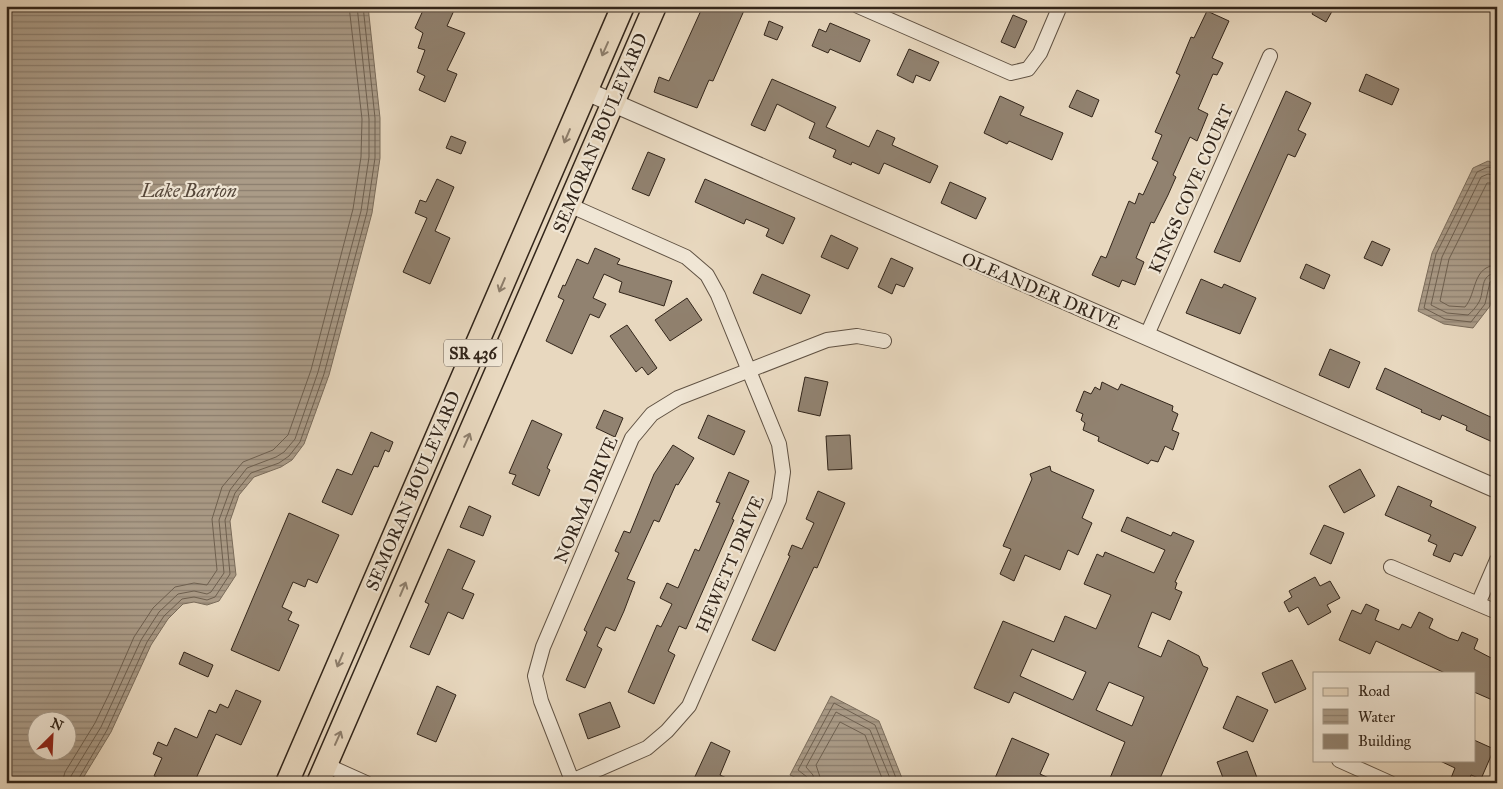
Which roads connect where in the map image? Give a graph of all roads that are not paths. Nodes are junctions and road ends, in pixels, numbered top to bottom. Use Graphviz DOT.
graph roads {
  1 [pos="623,6"];
  2 [pos="654,6"];
  3 [pos="858,6"];
  4 [pos="1060,6"];
  5 [pos="1270,56"];
  6 [pos="586,91"];
  7 [pos="613,103"];
  8 [pos="569,205"];
  9 [pos="1146,337"];
  10 [pos="884,342"];
  11 [pos="747,370"];
  12 [pos="1497,489"];
  13 [pos="1497,560"];
  14 [pos="1391,567"];
  15 [pos="1478,604"];
  16 [pos="1497,612"];
  17 [pos="316,715"];
  18 [pos="299,755"];
  19 [pos="1343,762"];
  20 [pos="322,774"];
  21 [pos="570,782"];
  22 [pos="287,783"];
  23 [pos="311,783"];
  24 [pos="366,783"];
  25 [pos="1390,783"];
  1 -- 6 [label="main road, SEMORAN BOULEVARD / SR 436, one-way"];
  2 -- 7 [label="main road, SEMORAN BOULEVARD / SR 436"];
  3 -- 4 [label="street"];
  5 -- 9 [label="street, KINGS COVE COURT"];
  6 -- 7 [label="street, OLEANDER DRIVE"];
  6 -- 17 [label="main road, SEMORAN BOULEVARD / SR 436, one-way"];
  7 -- 8 [label="main road, SEMORAN BOULEVARD / SR 436"];
  7 -- 9 [label="street, OLEANDER DRIVE"];
  8 -- 11 [label="street, HEWETT DRIVE"];
  20 -- 8 [label="main road, SEMORAN BOULEVARD / SR 436, one-way"];
  9 -- 12 [label="street, OLEANDER DRIVE"];
  10 -- 11 [label="street, NORMA DRIVE"];
  11 -- 21 [label="street, NORMA DRIVE"];
  11 -- 21 [label="street, HEWETT DRIVE"];
  13 -- 15 [label="street"];
  14 -- 15 [label="street"];
  15 -- 16 [label="street"];
  17 -- 18 [label="main road, SEMORAN BOULEVARD / SR 436"];
  17 -- 20 [label="main road"];
  18 -- 22 [label="main road, SEMORAN BOULEVARD / SR 436"];
  18 -- 23 [label="main road"];
  19 -- 25 [label="street"];
  20 -- 24 [label="street"];
}
